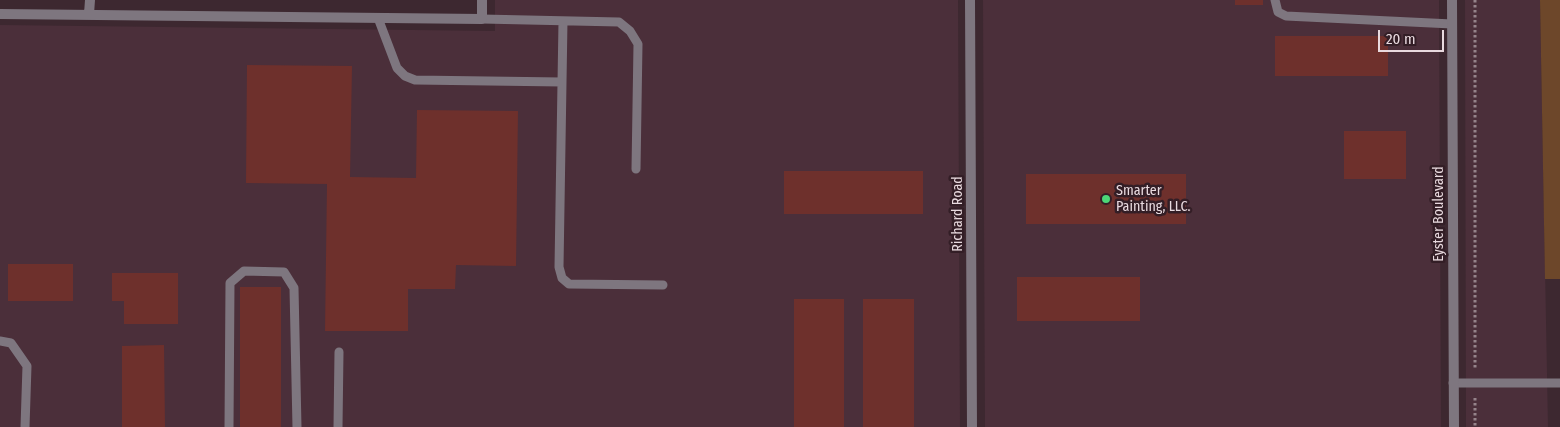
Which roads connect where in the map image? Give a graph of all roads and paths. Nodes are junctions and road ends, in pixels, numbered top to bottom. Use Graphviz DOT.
graph roads {
  1 [pos="90,0"];
  2 [pos="482,0"];
  3 [pos="970,0"];
  4 [pos="1275,0"];
  5 [pos="1452,0"];
  6 [pos="1475,0"];
  7 [pos="0,14"];
  8 [pos="89,14"];
  9 [pos="378,18"];
  10 [pos="482,19"];
  11 [pos="563,21"];
  12 [pos="1452,24"];
  13 [pos="562,82"];
  14 [pos="636,169"];
  15 [pos="663,285"];
  16 [pos="0,341"];
  17 [pos="338,352"];
  18 [pos="1454,383"];
  19 [pos="1475,383"];
  20 [pos="1560,383"];
  21 [pos="25,427"];
  22 [pos="229,427"];
  23 [pos="297,427"];
  24 [pos="338,427"];
  25 [pos="972,427"];
  26 [pos="1454,427"];
  27 [pos="1475,427"];
  1 -- 8 [label="street"];
  2 -- 10 [label="street"];
  3 -- 25 [label="street, Richard Road"];
  4 -- 12 [label="lane"];
  5 -- 12 [label="street, Eyster Boulevard"];
  6 -- 19 [label="path"];
  7 -- 8 [label="street"];
  8 -- 9 [label="street"];
  9 -- 10 [label="street"];
  9 -- 13 [label="lane"];
  10 -- 11 [label="lane"];
  11 -- 13 [label="lane"];
  11 -- 14 [label="lane"];
  12 -- 18 [label="street, Eyster Boulevard"];
  13 -- 15 [label="lane"];
  16 -- 21 [label="lane"];
  17 -- 24 [label="lane"];
  18 -- 19 [label="lane"];
  18 -- 26 [label="street, Eyster Boulevard"];
  19 -- 20 [label="lane"];
  19 -- 27 [label="path"];
  22 -- 23 [label="lane"];
}
